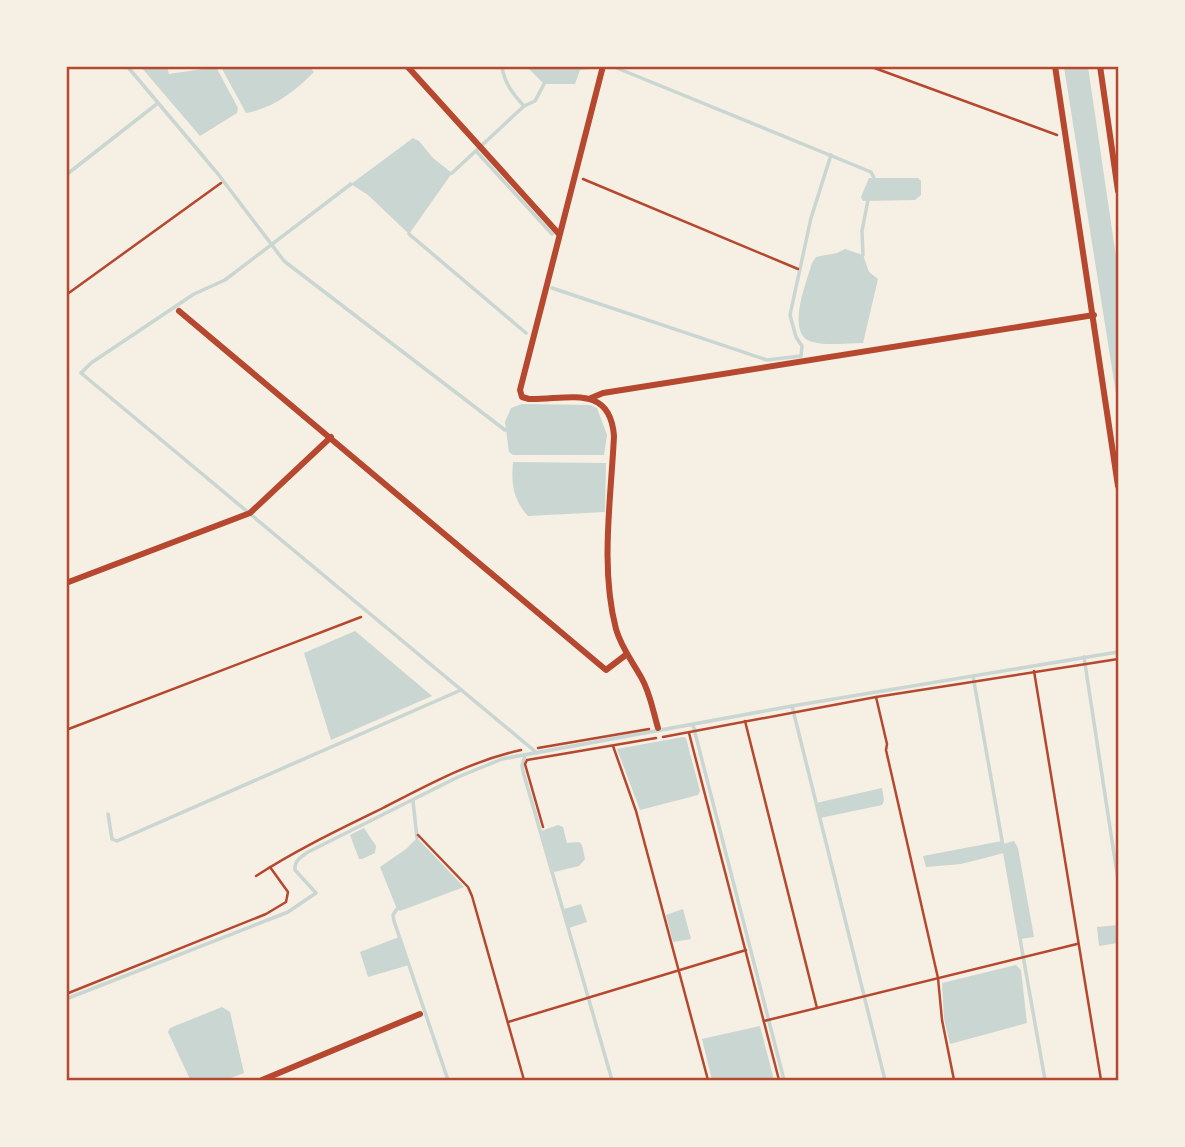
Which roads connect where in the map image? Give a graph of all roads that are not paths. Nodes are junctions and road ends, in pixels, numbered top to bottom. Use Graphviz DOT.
graph roads {
  1 [pos="407,66"];
  2 [pos="603,66"];
  3 [pos="1055,66"];
  4 [pos="1100,66"];
  5 [pos="1118,115"];
  6 [pos="1107,116"];
  7 [pos="1118,191"];
  8 [pos="559,234"];
  9 [pos="179,311"];
  10 [pos="1094,315"];
  11 [pos="591,398"];
  12 [pos="331,438"];
  13 [pos="1118,486"];
  14 [pos="66,583"];
  15 [pos="627,654"];
  16 [pos="658,728"];
  17 [pos="421,1014"];
  18 [pos="262,1080"];
  1 -- 8 [label="street"];
  2 -- 8 [label="street"];
  3 -- 10 [label="street"];
  4 -- 6 [label="street"];
  5 -- 6 [label="street"];
  6 -- 7 [label="street"];
  8 -- 11 [label="street"];
  9 -- 12 [label="street"];
  10 -- 11 [label="street"];
  10 -- 13 [label="street"];
  11 -- 15 [label="street"];
  12 -- 14 [label="street"];
  12 -- 15 [label="street"];
  15 -- 16 [label="street"];
  17 -- 18 [label="street"];
}
